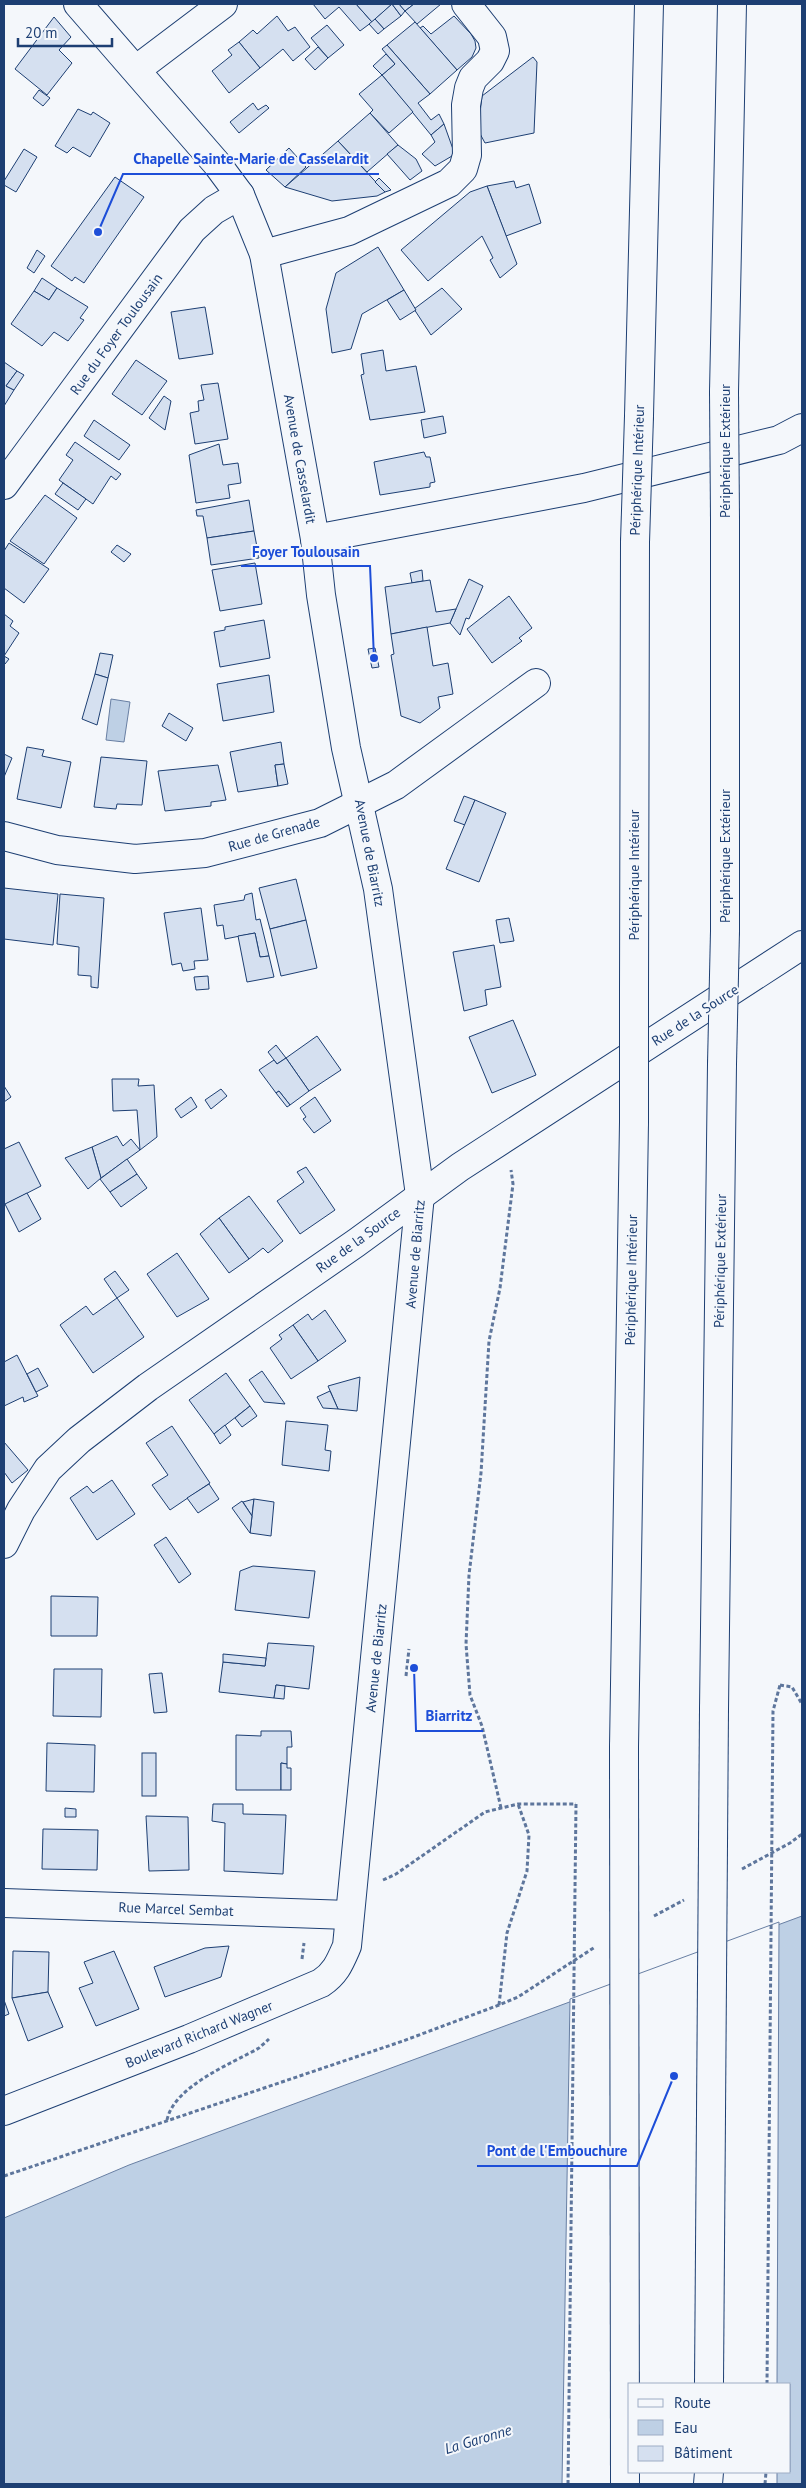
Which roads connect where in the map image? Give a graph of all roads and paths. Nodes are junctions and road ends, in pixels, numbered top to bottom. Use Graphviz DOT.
graph roads {
  1 [pos="78,4"];
  2 [pos="223,4"];
  3 [pos="466,4"];
  4 [pos="650,4"];
  5 [pos="732,4"];
  6 [pos="137,69"];
  7 [pos="240,195"];
  8 [pos="264,254"];
  9 [pos="802,428"];
  10 [pos="4,486"];
  11 [pos="314,539"];
  12 [pos="536,683"];
  13 [pos="360,802"];
  14 [pos="4,836"];
  15 [pos="802,945"];
  16 [pos="501,1141"];
  17 [pos="420,1195"];
  18 [pos="4,1544"];
  19 [pos="802,1704"];
  20 [pos="518,1804"];
  21 [pos="501,1808"];
  22 [pos="802,1834"];
  23 [pos="738,1871"];
  24 [pos="381,1881"];
  25 [pos="686,1899"];
  26 [pos="4,1904"];
  27 [pos="349,1915"];
  28 [pos="651,1917"];
  29 [pos="304,1939"];
  30 [pos="599,1945"];
  31 [pos="302,1964"];
  32 [pos="499,2006"];
  33 [pos="274,2035"];
  34 [pos="4,2111"];
  35 [pos="167,2121"];
  36 [pos="4,2176"];
  37 [pos="709,2383"];
  38 [pos="767,2383"];
  39 [pos="568,2484"];
  40 [pos="626,2484"];
  1 -- 6 [label="main road, Avenue de Casselardit"];
  2 -- 6 [label="main road"];
  3 -- 8 [label="main road"];
  4 -- 40 [label="main road, Périphérique Intérieur, bridge"];
  5 -- 37 [label="main road, Périphérique Extérieur, bridge"];
  6 -- 7 [label="main road, Avenue de Casselardit"];
  7 -- 8 [label="main road, Avenue de Casselardit"];
  7 -- 10 [label="main road, Rue du Foyer Toulousain"];
  8 -- 11 [label="main road, Avenue de Casselardit"];
  9 -- 11 [label="main road, Avenue de Casselardit"];
  11 -- 13 [label="main road, Avenue de Biarritz"];
  12 -- 13 [label="main road, Rue de Grenade"];
  13 -- 14 [label="main road, Rue de Grenade"];
  13 -- 17 [label="main road, Avenue de Biarritz"];
  15 -- 16 [label="main road, Rue de la Source"];
  16 -- 17 [label="main road, Rue de la Source"];
  16 -- 21 [label="path"];
  17 -- 18 [label="main road, Rue de la Source"];
  17 -- 27 [label="main road, Avenue de Biarritz"];
  19 -- 38 [label="path, bridge"];
  20 -- 21 [label="path"];
  20 -- 32 [label="path"];
  20 -- 39 [label="path, bridge"];
  21 -- 24 [label="path"];
  22 -- 23 [label="path"];
  25 -- 28 [label="path"];
  26 -- 27 [label="main road, Rue Marcel Sembat"];
  27 -- 34 [label="main road, Boulevard Richard Wagner"];
  29 -- 31 [label="path"];
  30 -- 32 [label="path"];
  32 -- 35 [label="path"];
  33 -- 35 [label="path"];
  35 -- 36 [label="path"];
}
